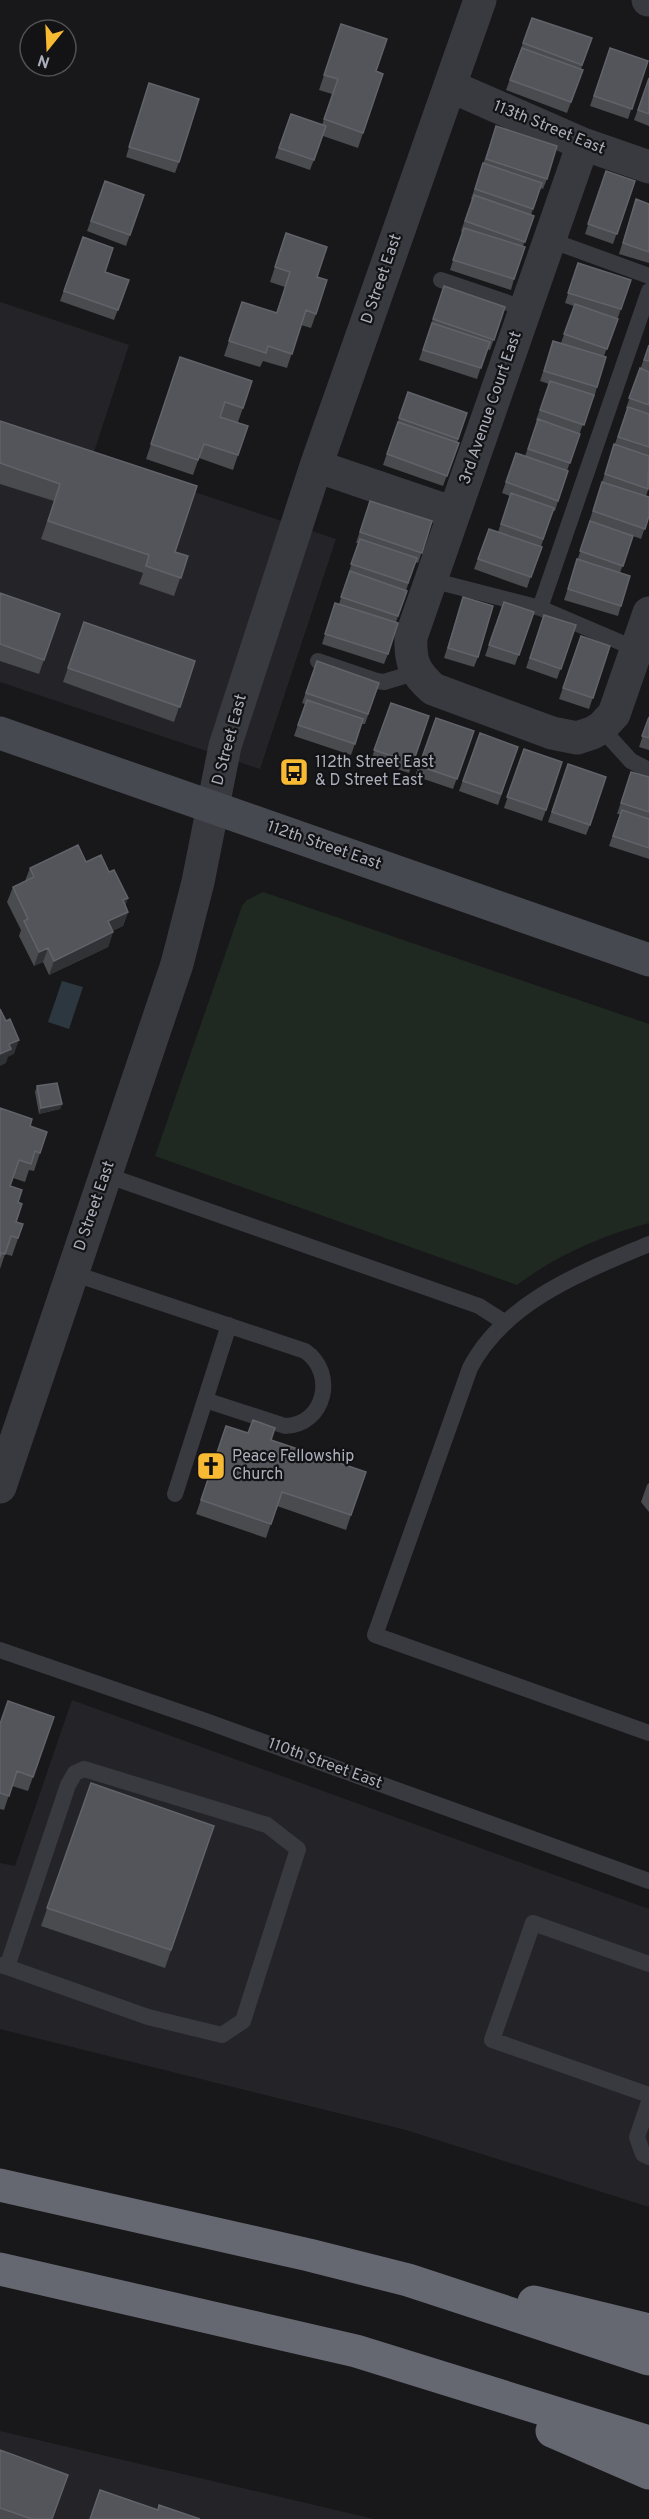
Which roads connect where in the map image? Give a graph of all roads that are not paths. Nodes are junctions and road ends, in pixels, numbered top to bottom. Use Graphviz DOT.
graph roads {
  1 [pos="480,0"];
  2 [pos="450,86"];
  3 [pos="584,144"];
  4 [pos="649,167"];
  5 [pos="550,240"];
  6 [pos="649,276"];
  7 [pos="441,280"];
  8 [pos="649,291"];
  9 [pos="526,309"];
  10 [pos="316,466"];
  11 [pos="454,513"];
  12 [pos="431,580"];
  13 [pos="540,608"];
  14 [pos="649,613"];
  15 [pos="636,649"];
  16 [pos="318,661"];
  17 [pos="417,672"];
  18 [pos="601,728"];
  19 [pos="0,733"];
  20 [pos="649,770"];
  21 [pos="213,807"];
  22 [pos="649,960"];
  23 [pos="106,1175"];
  24 [pos="649,1244"];
  25 [pos="72,1273"];
  26 [pos="504,1322"];
  27 [pos="229,1325"];
  28 [pos="205,1400"];
  29 [pos="0,1487"];
  30 [pos="175,1494"];
  31 [pos="0,1650"];
  32 [pos="649,1733"];
  33 [pos="649,1881"];
  34 [pos="649,1964"];
  35 [pos="4,1966"];
  36 [pos="649,2095"];
  37 [pos="649,2102"];
  38 [pos="649,2157"];
  39 [pos="0,2185"];
  40 [pos="309,2254"];
  41 [pos="0,2269"];
  42 [pos="649,2330"];
  43 [pos="356,2351"];
  44 [pos="649,2359"];
  45 [pos="649,2442"];
  46 [pos="649,2473"];
  1 -- 2 [label="street, D Street East"];
  2 -- 3 [label="street, 113th Street East"];
  2 -- 10 [label="street, D Street East"];
  3 -- 4 [label="street, 113th Street East"];
  3 -- 5 [label="street, 3rd Avenue Court East"];
  5 -- 6 [label="lane"];
  5 -- 9 [label="street, 3rd Avenue Court East"];
  7 -- 9 [label="lane"];
  8 -- 13 [label="lane"];
  9 -- 11 [label="street, 3rd Avenue Court East"];
  10 -- 11 [label="street"];
  10 -- 21 [label="street, D Street East"];
  11 -- 12 [label="street, 3rd Avenue Court East"];
  12 -- 13 [label="lane"];
  12 -- 17 [label="street, 3rd Avenue Court East"];
  13 -- 15 [label="lane"];
  14 -- 15 [label="street"];
  15 -- 18 [label="street"];
  16 -- 17 [label="lane"];
  17 -- 18 [label="street"];
  18 -- 20 [label="lane"];
  19 -- 21 [label="main road, 112th Street East"];
  21 -- 22 [label="main road, 112th Street East"];
  21 -- 23 [label="street, D Street East"];
  23 -- 25 [label="street, D Street East"];
  23 -- 26 [label="lane"];
  24 -- 26 [label="lane"];
  25 -- 27 [label="lane"];
  25 -- 29 [label="street, D Street East"];
  26 -- 32 [label="lane"];
  27 -- 28 [label="lane"];
  27 -- 28 [label="lane"];
  28 -- 30 [label="lane"];
  31 -- 33 [label="lane, 110th Street East"];
  34 -- 36 [label="lane"];
  35 -- 35 [label="lane"];
  37 -- 38 [label="lane"];
  39 -- 40 [label="highway"];
  40 -- 42 [label="highway"];
  40 -- 44 [label="highway"];
  41 -- 43 [label="highway"];
  43 -- 45 [label="highway"];
  43 -- 46 [label="highway"];
}
